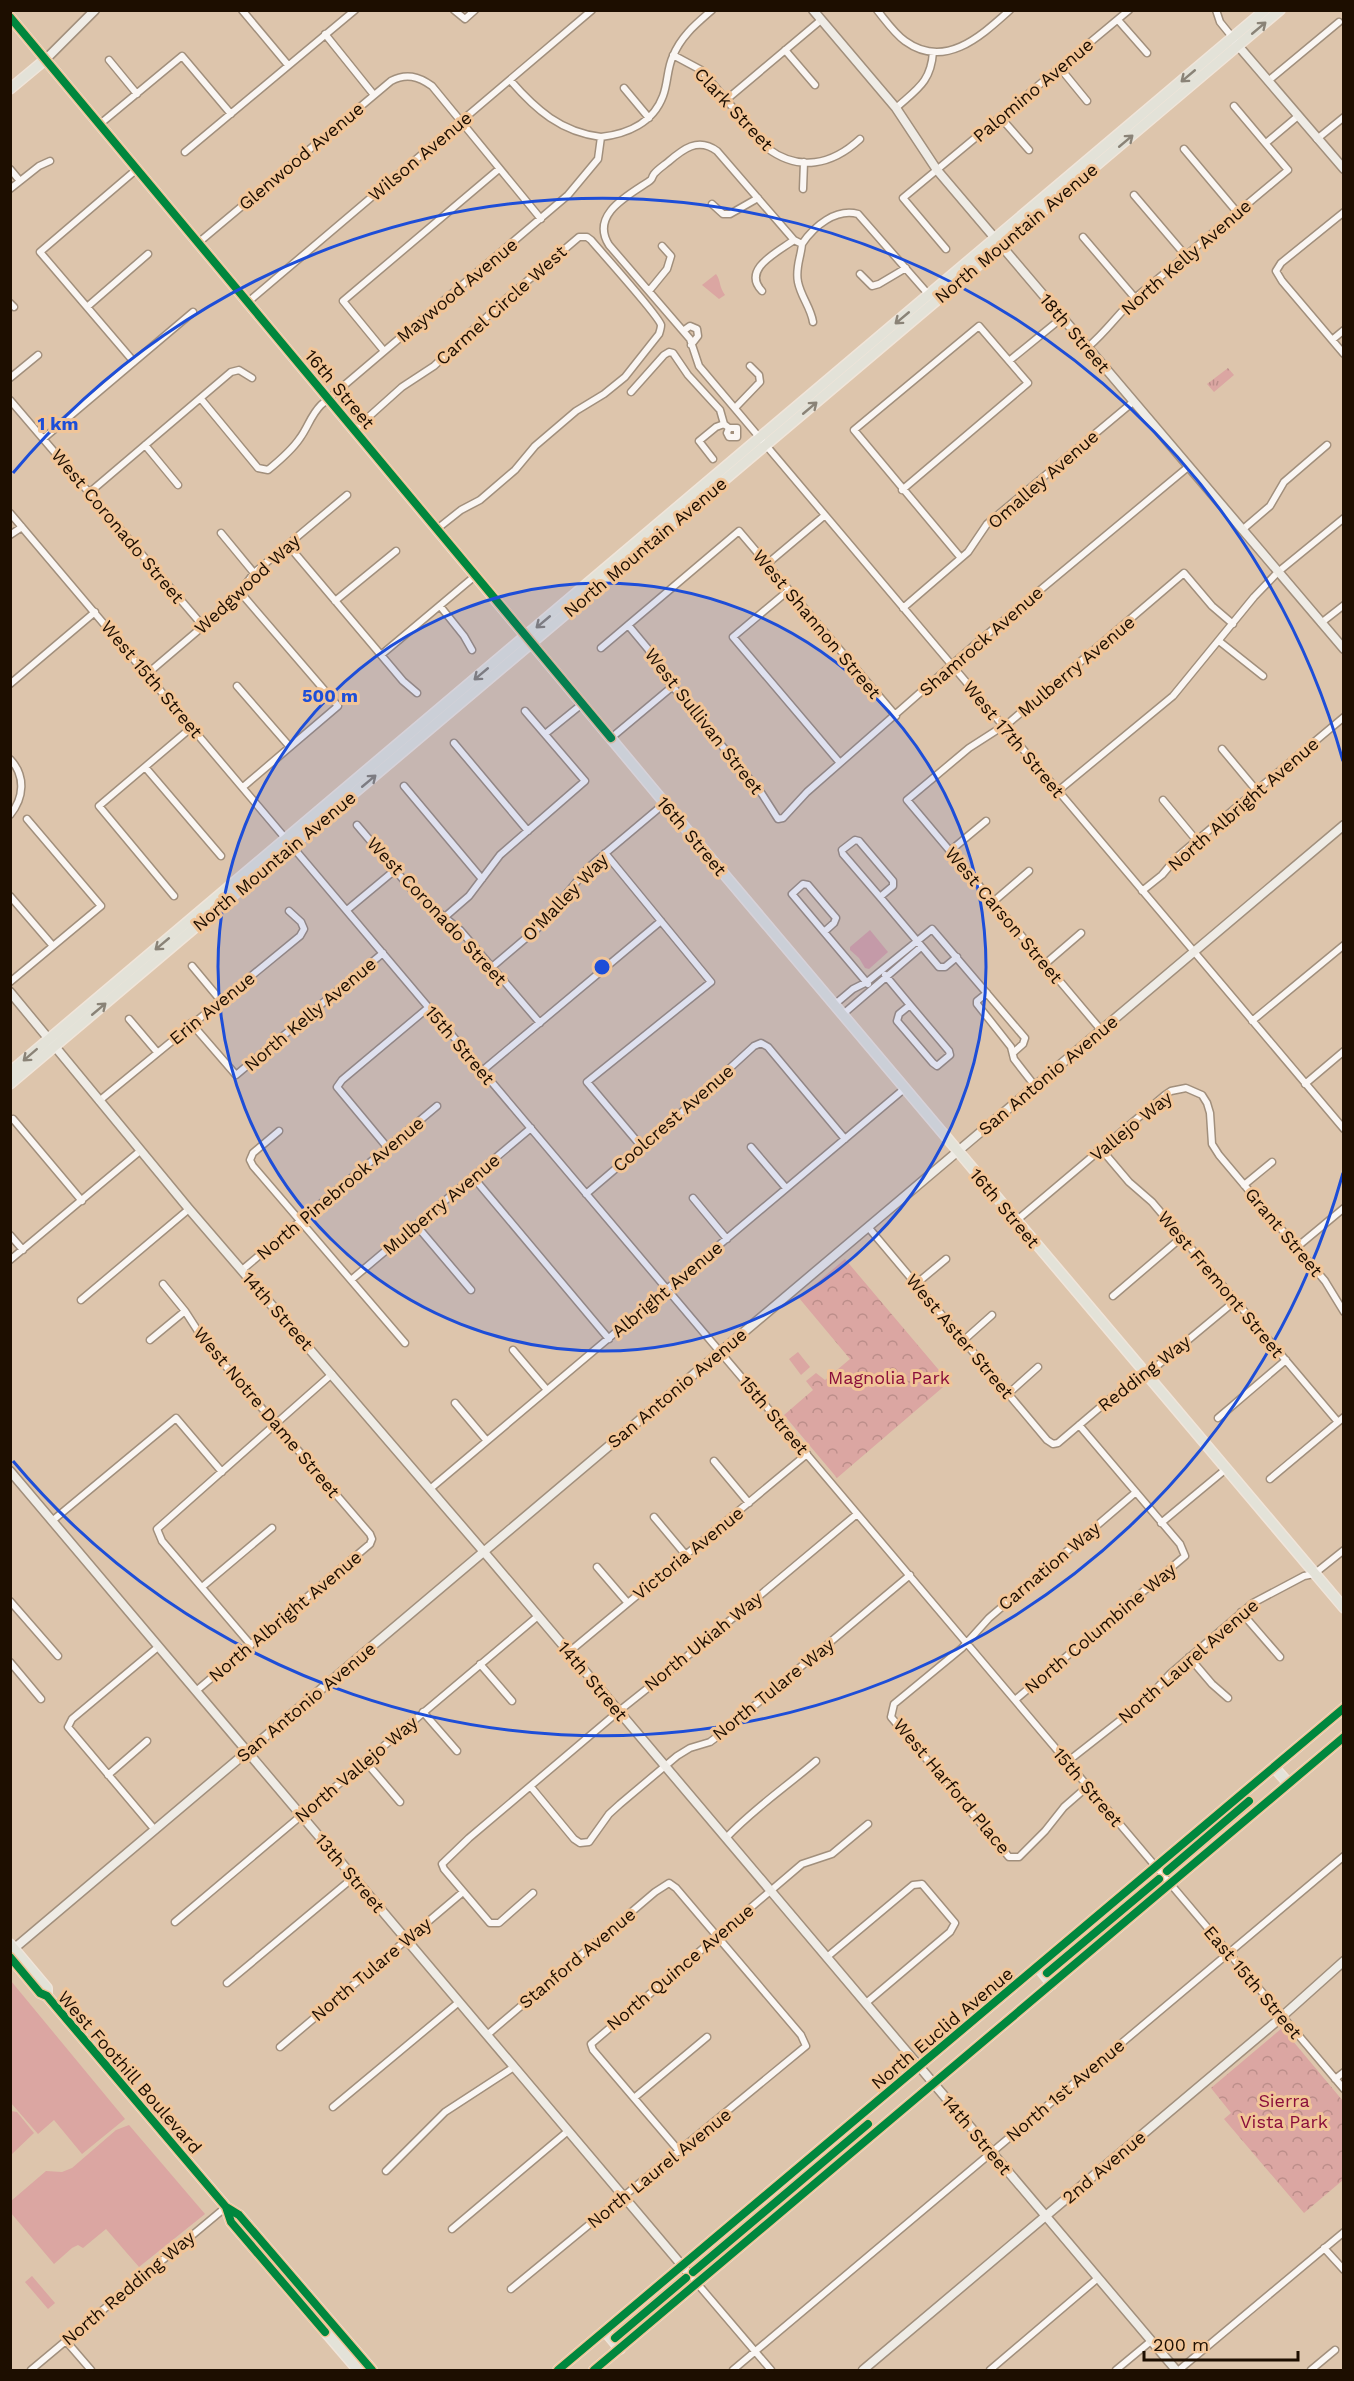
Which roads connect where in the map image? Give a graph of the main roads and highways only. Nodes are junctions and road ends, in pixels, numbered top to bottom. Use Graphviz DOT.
graph roads {
  1 [pos="1265,10"];
  2 [pos="1280,10"];
  3 [pos="10,17"];
  4 [pos="1235,42"];
  5 [pos="46,59"];
  6 [pos="10,89"];
  7 [pos="998,243"];
  8 [pos="763,442"];
  9 [pos="529,640"];
  10 [pos="52,1043"];
  11 [pos="10,1072"];
  12 [pos="10,1084"];
  13 [pos="1344,1608"];
  14 [pos="1344,1708"];
  15 [pos="1344,1737"];
  16 [pos="1274,1767"];
  17 [pos="1288,1783"];
  18 [pos="11,1951"];
  19 [pos="1038,1967"];
  20 [pos="1052,1984"];
  21 [pos="226,2207"];
  22 [pos="321,2326"];
  23 [pos="605,2331"];
  24 [pos="620,2349"];
  25 [pos="363,2360"];
  26 [pos="358,2370"];
  27 [pos="372,2370"];
  28 [pos="558,2370"];
  29 [pos="594,2370"];
  1 -- 4 [label="main road, North Mountain Avenue"];
  4 -- 2 [label="main road, North Mountain Avenue, one-way"];
  3 -- 5 [label="main road, 16th Street"];
  4 -- 7 [label="main road, North Mountain Avenue"];
  5 -- 6 [label="main road"];
  5 -- 9 [label="main road, 16th Street"];
  8 -- 7 [label="main road, North Mountain Avenue, one-way"];
  7 -- 8 [label="main road, North Mountain Avenue, one-way"];
  8 -- 9 [label="main road, North Mountain Avenue"];
  9 -- 10 [label="main road, North Mountain Avenue"];
  9 -- 13 [label="main road, 16th Street"];
  10 -- 11 [label="main road, North Mountain Avenue, one-way"];
  10 -- 12 [label="main road, North Mountain Avenue"];
  14 -- 16 [label="main road, North Euclid Avenue"];
  15 -- 17 [label="main road, North Euclid Avenue"];
  16 -- 17 [label="main road"];
  16 -- 19 [label="main road, North Euclid Avenue"];
  17 -- 20 [label="main road, North Euclid Avenue"];
  18 -- 21 [label="main road, West Foothill Boulevard"];
  19 -- 20 [label="main road"];
  19 -- 23 [label="main road, North Euclid Avenue"];
  20 -- 24 [label="main road, North Euclid Avenue"];
  21 -- 22 [label="main road, West Foothill Boulevard"];
  21 -- 25 [label="main road, West Foothill Boulevard"];
  22 -- 25 [label="main road"];
  22 -- 26 [label="main road, West Foothill Boulevard"];
  23 -- 24 [label="main road"];
  23 -- 28 [label="main road, North Euclid Avenue"];
  24 -- 29 [label="main road, North Euclid Avenue"];
  25 -- 27 [label="main road, West Foothill Boulevard"];
}
